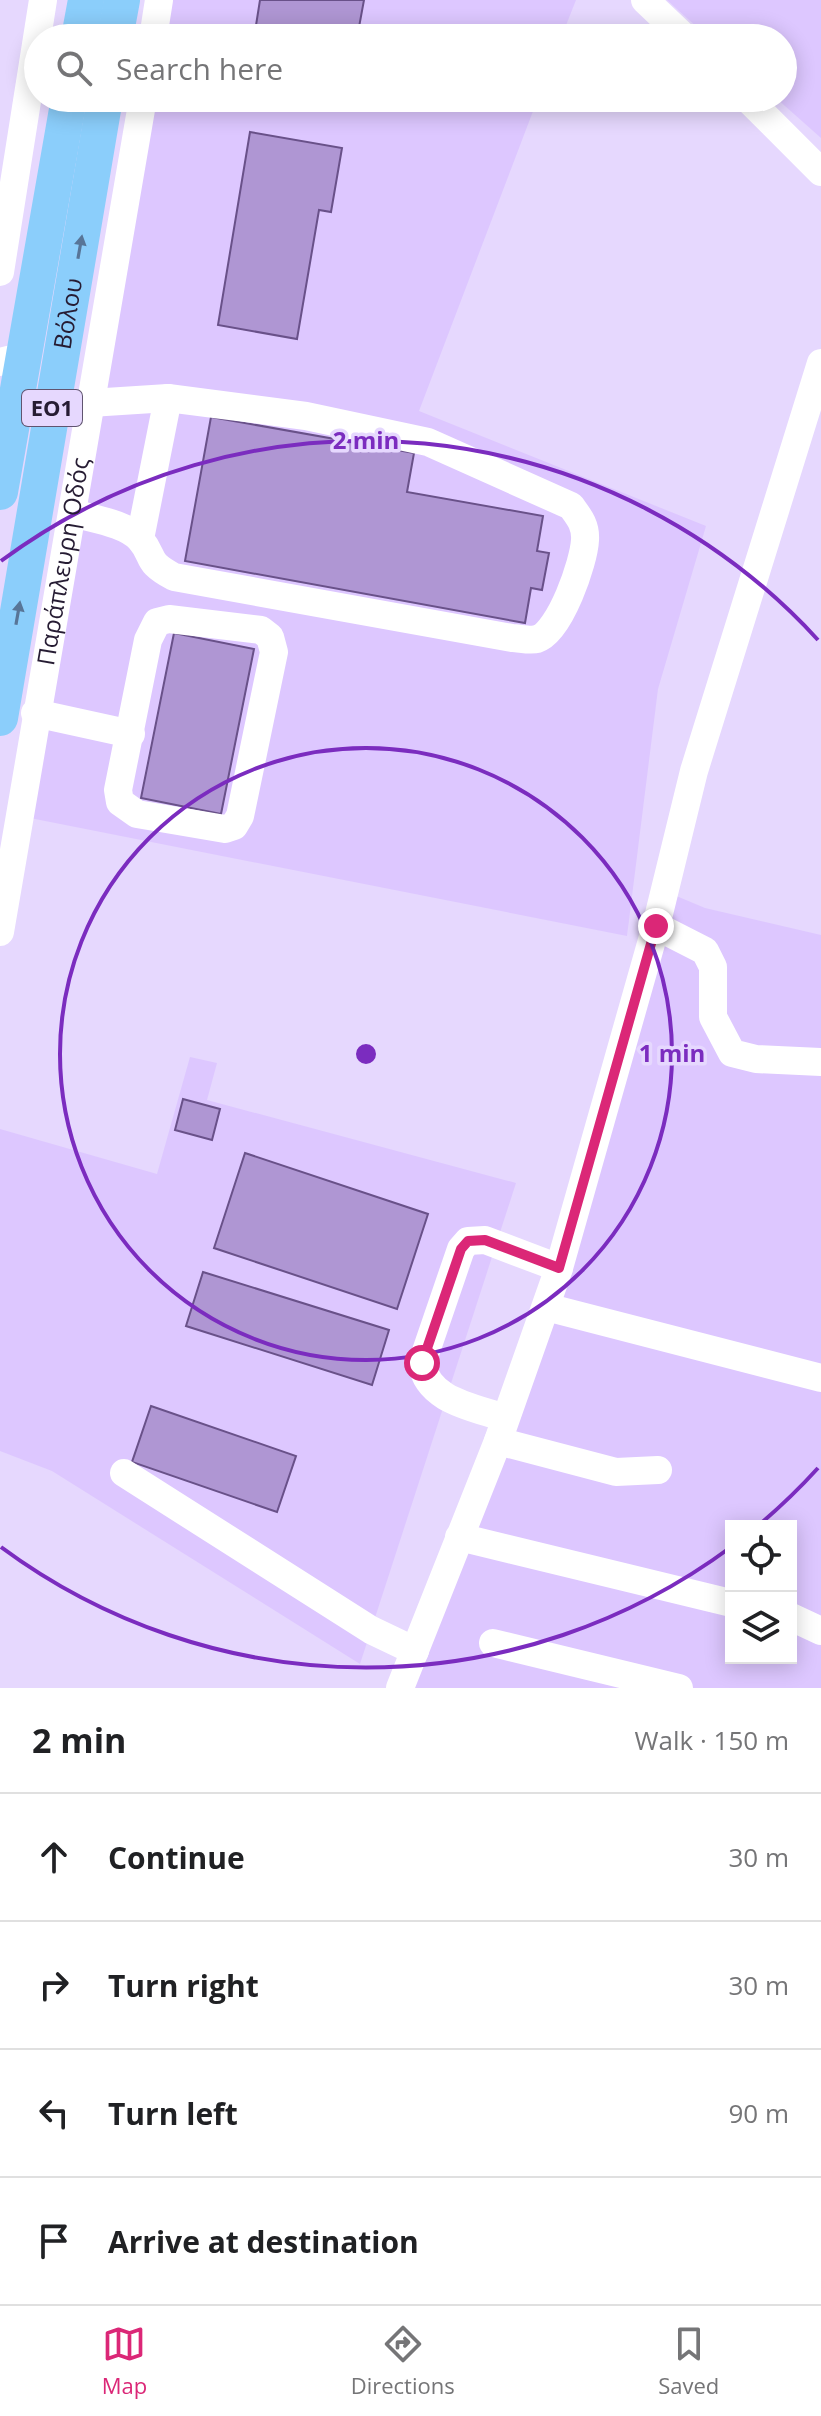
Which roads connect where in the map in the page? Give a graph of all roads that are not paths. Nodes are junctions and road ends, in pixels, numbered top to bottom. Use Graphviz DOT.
graph roads {
  1 [pos="43,0"];
  2 [pos="86,0"];
  3 [pos="122,0"];
  4 [pos="159,0"];
  5 [pos="645,0"];
  6 [pos="39,24"];
  7 [pos="82,24"];
  8 [pos="118,24"];
  9 [pos="155,24"];
  10 [pos="670,24"];
  11 [pos="25,112"];
  12 [pos="66,112"];
  13 [pos="103,112"];
  14 [pos="141,112"];
  15 [pos="761,112"];
  16 [pos="821,172"];
  17 [pos="0,272"];
  18 [pos="12,359"];
  19 [pos="821,363"];
  20 [pos="168,398"];
  21 [pos="90,403"];
  22 [pos="0,492"];
  23 [pos="73,513"];
  24 [pos="140,539"];
  25 [pos="35,713"];
  26 [pos="0,718"];
  27 [pos="131,734"];
  28 [pos="656,926"];
  29 [pos="0,932"];
  30 [pos="821,1062"];
  31 [pos="559,1268"];
  32 [pos="546,1307"];
  33 [pos="821,1378"];
  34 [pos="502,1430"];
  35 [pos="658,1470"];
  36 [pos="124,1473"];
  37 [pos="459,1537"];
  38 [pos="725,1602"];
  39 [pos="797,1620"];
  40 [pos="821,1631"];
  41 [pos="493,1643"];
  42 [pos="415,1651"];
  43 [pos="400,1688"];
  44 [pos="679,1688"];
  1 -- 6 [label="street"];
  2 -- 7 [label="main road"];
  3 -- 8 [label="main road"];
  4 -- 9 [label="street"];
  5 -- 10 [label="street"];
  11 -- 17 [label="street"];
  12 -- 18 [label="main road, Βόλου / ΕΟ1"];
  26 -- 13 [label="main road, Βόλου / ΕΟ1, one-way"];
  14 -- 21 [label="street, Παράπλευρη Οδός"];
  15 -- 16 [label="street"];
  18 -- 22 [label="main road, Βόλου / ΕΟ1"];
  19 -- 28 [label="street"];
  20 -- 21 [label="street"];
  20 -- 24 [label="street"];
  20 -- 24 [label="street"];
  21 -- 23 [label="street, Παράπλευρη Οδός"];
  23 -- 24 [label="street"];
  23 -- 25 [label="street, Παράπλευρη Οδός"];
  25 -- 27 [label="street"];
  25 -- 29 [label="street, Παράπλευρη Οδός"];
  27 -- 27 [label="street"];
  28 -- 30 [label="street"];
  28 -- 31 [label="street"];
  31 -- 32 [label="street"];
  31 -- 34 [label="street"];
  32 -- 33 [label="street"];
  32 -- 34 [label="street"];
  34 -- 35 [label="street"];
  34 -- 37 [label="street"];
  36 -- 42 [label="street"];
  37 -- 38 [label="street"];
  37 -- 42 [label="street"];
  39 -- 40 [label="street"];
  41 -- 44 [label="street"];
  42 -- 43 [label="street"];
}
